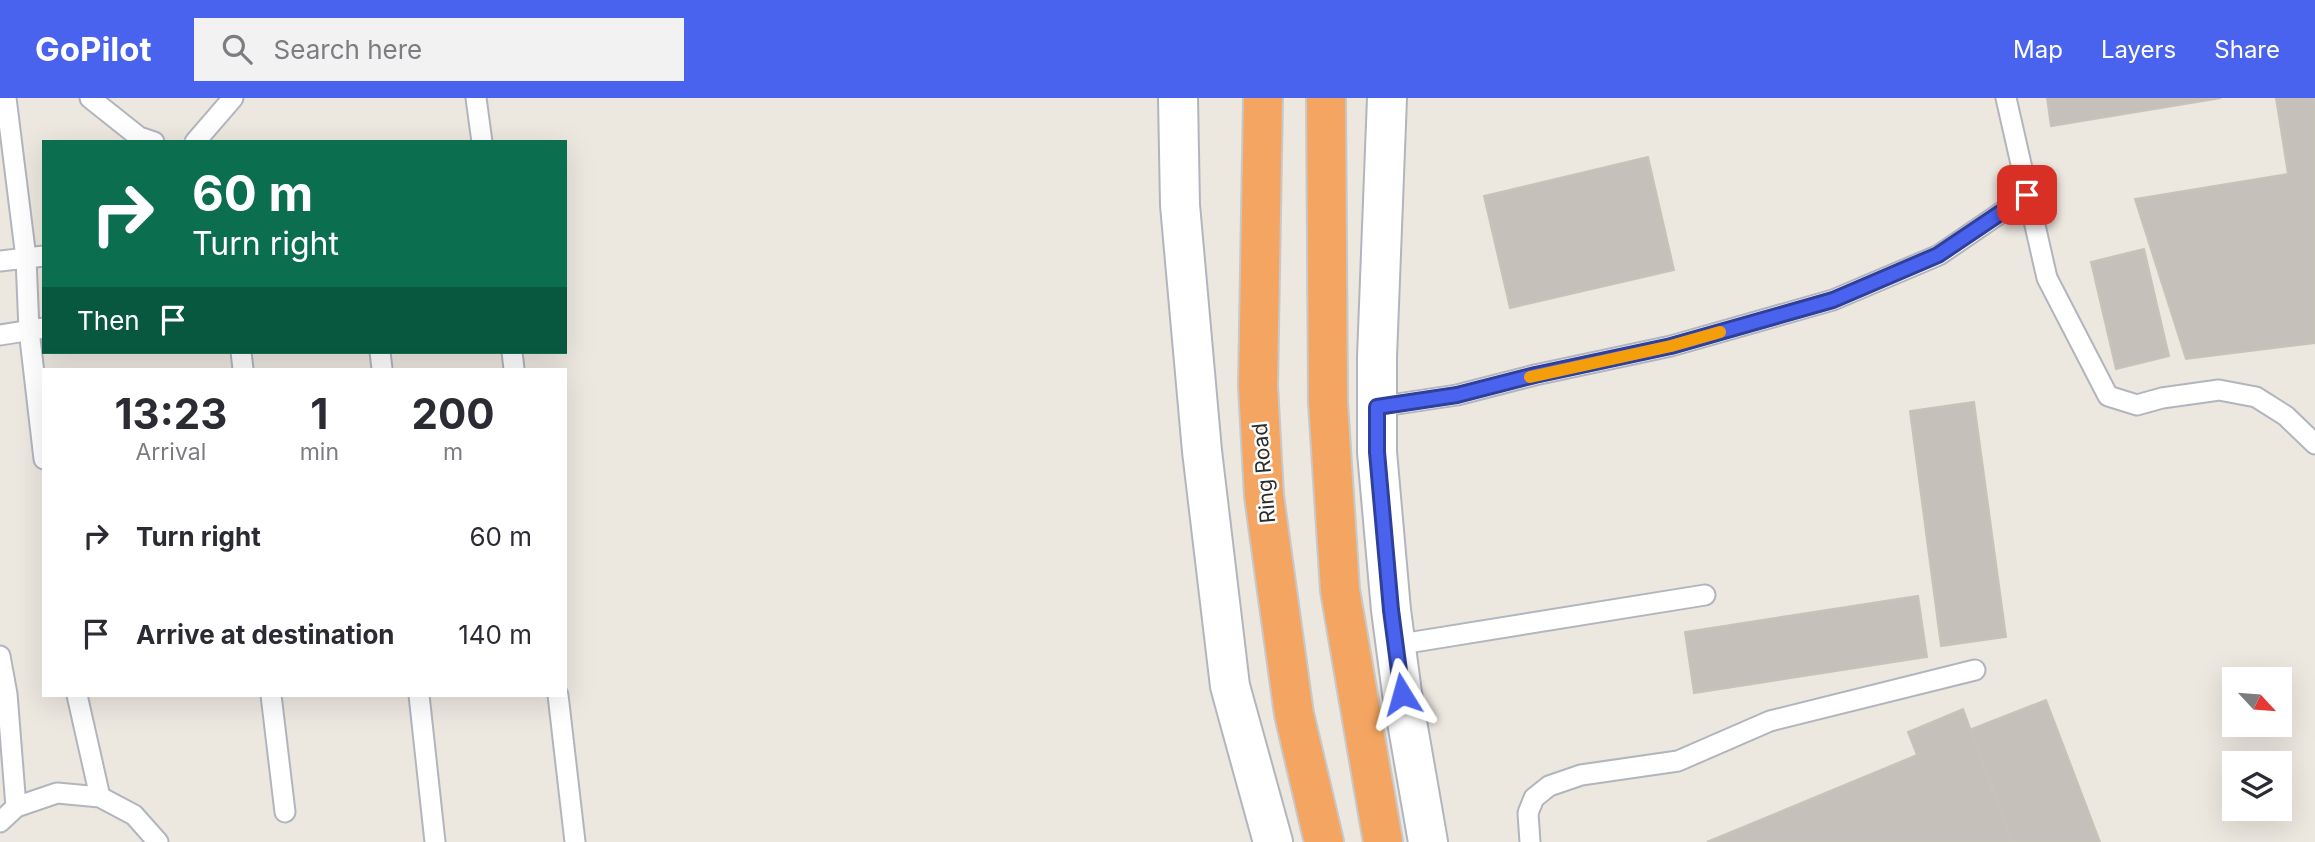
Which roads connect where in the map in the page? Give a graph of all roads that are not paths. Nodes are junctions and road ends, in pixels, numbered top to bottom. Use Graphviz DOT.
graph roads {
  1 [pos="6,98"];
  2 [pos="90,98"];
  3 [pos="233,98"];
  4 [pos="476,98"];
  5 [pos="1178,98"];
  6 [pos="1263,98"];
  7 [pos="1326,98"];
  8 [pos="1350,98"];
  9 [pos="1387,98"];
  10 [pos="2006,98"];
  11 [pos="148,140"];
  12 [pos="197,140"];
  13 [pos="482,140"];
  14 [pos="2027,195"];
  15 [pos="1327,220"];
  16 [pos="35,257"];
  17 [pos="0,261"];
  18 [pos="37,329"];
  19 [pos="0,335"];
  20 [pos="1377,407"];
  21 [pos="42,422"];
  22 [pos="2315,444"];
  23 [pos="1705,595"];
  24 [pos="1395,645"];
  25 [pos="0,656"];
  26 [pos="1975,670"];
  27 [pos="3,693"];
  28 [pos="77,697"];
  29 [pos="271,697"];
  30 [pos="419,697"];
  31 [pos="558,697"];
  32 [pos="100,797"];
  33 [pos="16,807"];
  34 [pos="285,812"];
  35 [pos="0,822"];
  36 [pos="158,842"];
  37 [pos="435,842"];
  38 [pos="575,842"];
  39 [pos="1273,842"];
  40 [pos="1324,842"];
  41 [pos="1383,842"];
  42 [pos="1428,842"];
  43 [pos="1530,842"];
  1 -- 16 [label="lane"];
  2 -- 11 [label="lane"];
  3 -- 12 [label="lane"];
  4 -- 13 [label="lane"];
  5 -- 39 [label="street"];
  6 -- 40 [label="highway, Ring Road"];
  7 -- 15 [label="highway"];
  8 -- 15 [label="highway"];
  9 -- 20 [label="street"];
  10 -- 14 [label="lane"];
  14 -- 20 [label="lane"];
  14 -- 22 [label="lane"];
  15 -- 41 [label="highway"];
  16 -- 17 [label="lane"];
  16 -- 18 [label="lane"];
  18 -- 19 [label="lane"];
  18 -- 21 [label="lane"];
  20 -- 24 [label="street"];
  23 -- 24 [label="lane"];
  24 -- 42 [label="street"];
  25 -- 27 [label="lane"];
  26 -- 43 [label="lane"];
  27 -- 33 [label="lane"];
  28 -- 32 [label="lane"];
  29 -- 34 [label="lane"];
  30 -- 37 [label="lane"];
  31 -- 38 [label="lane"];
  32 -- 33 [label="lane"];
  32 -- 36 [label="lane"];
  33 -- 35 [label="lane"];
}
